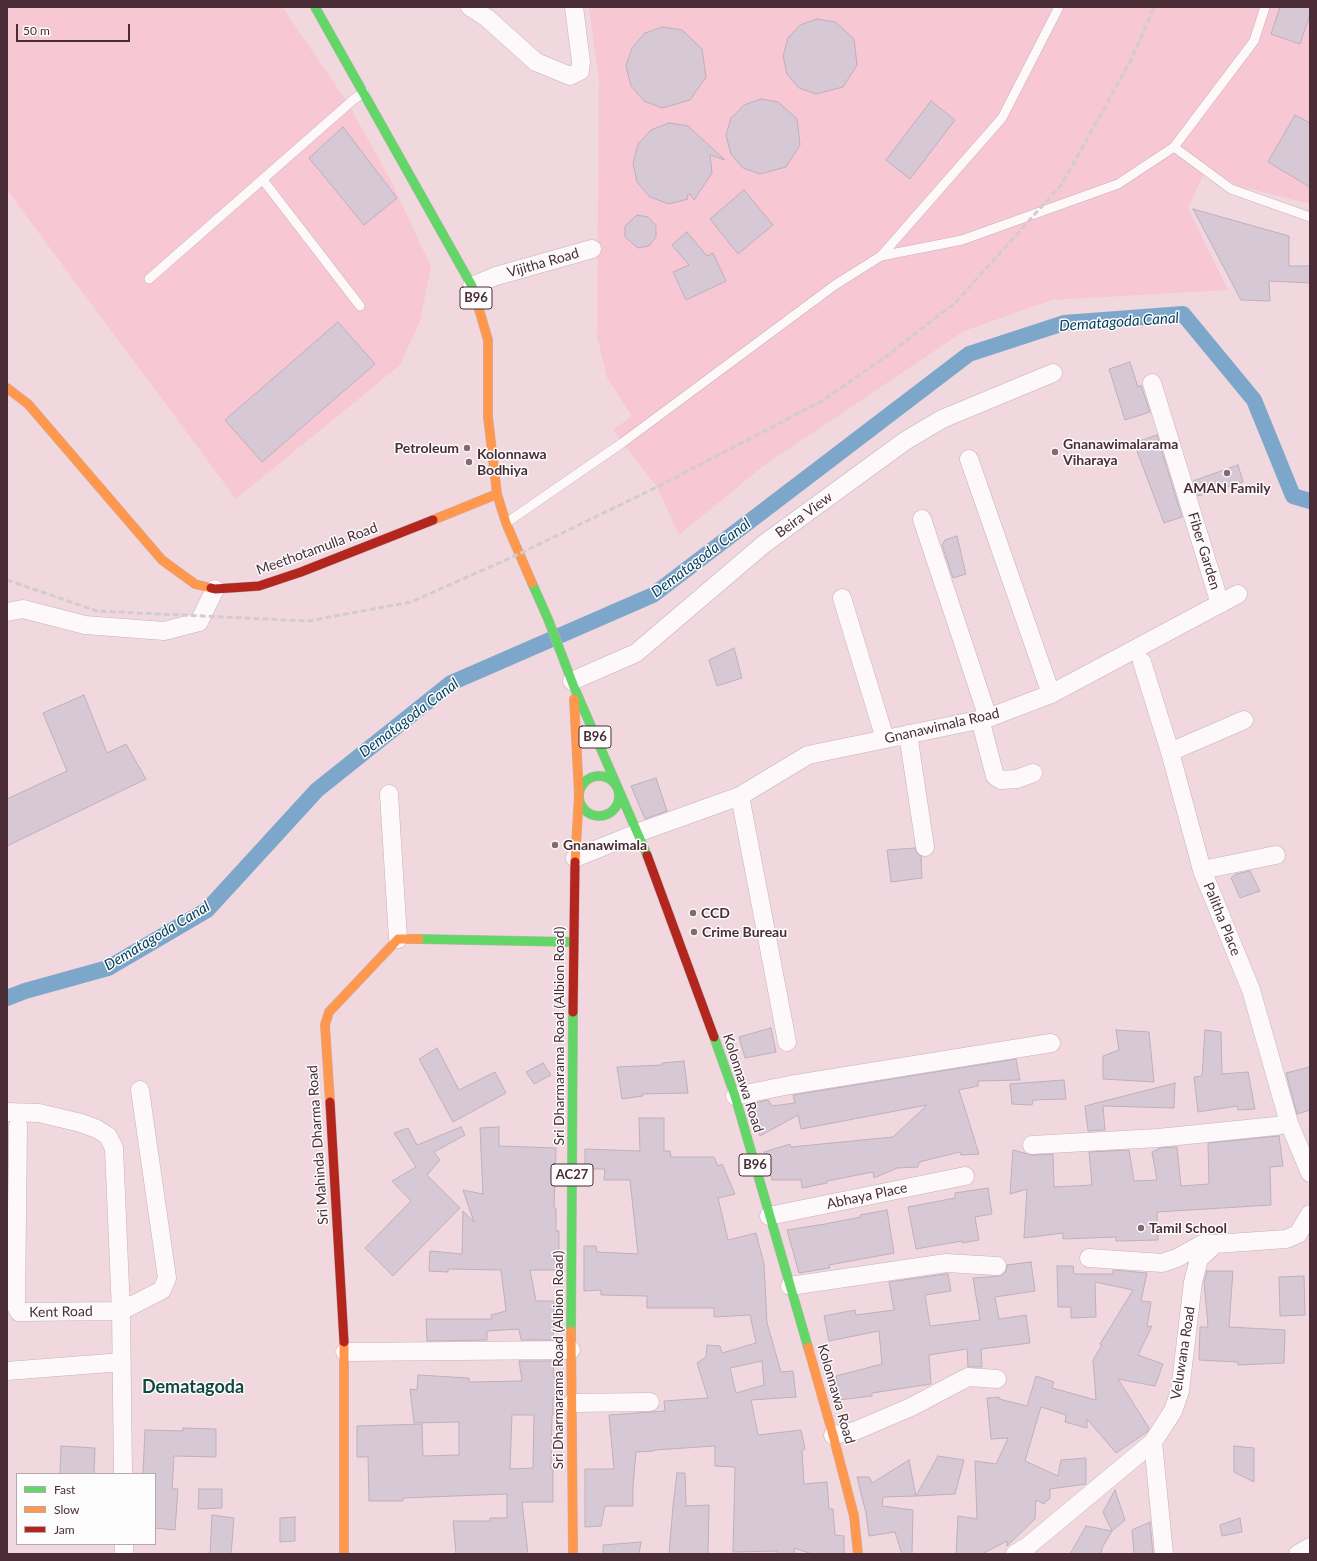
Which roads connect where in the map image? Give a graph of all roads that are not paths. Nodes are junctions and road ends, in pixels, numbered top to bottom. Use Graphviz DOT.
graph roads {
  1 [pos="315,7"];
  2 [pos="470,7"];
  3 [pos="574,7"];
  4 [pos="1059,7"];
  5 [pos="1265,7"];
  6 [pos="364,92"];
  7 [pos="1174,148"];
  8 [pos="263,180"];
  9 [pos="1310,217"];
  10 [pos="592,249"];
  11 [pos="881,256"];
  12 [pos="149,279"];
  13 [pos="472,286"];
  14 [pos="360,306"];
  15 [pos="1053,373"];
  16 [pos="1152,382"];
  17 [pos="7,388"];
  18 [pos="969,459"];
  19 [pos="497,494"];
  20 [pos="922,519"];
  21 [pos="506,523"];
  22 [pos="215,590"];
  23 [pos="1238,594"];
  24 [pos="842,598"];
  25 [pos="1220,604"];
  26 [pos="7,612"];
  27 [pos="1142,662"];
  28 [pos="573,684"];
  29 [pos="1052,694"];
  30 [pos="984,719"];
  31 [pos="1244,720"];
  32 [pos="908,734"];
  33 [pos="885,739"];
  34 [pos="1170,752"];
  35 [pos="1033,773"];
  36 [pos="618,786"];
  37 [pos="389,794"];
  38 [pos="579,795"];
  39 [pos="740,796"];
  40 [pos="637,833"];
  41 [pos="925,847"];
  42 [pos="1276,855"];
  43 [pos="576,858"];
  44 [pos="1202,870"];
  45 [pos="398,939"];
  46 [pos="574,942"];
  47 [pos="787,1042"];
  48 [pos="1051,1043"];
  49 [pos="140,1090"];
  50 [pos="735,1096"];
  51 [pos="7,1112"];
  52 [pos="1289,1123"];
  53 [pos="18,1126"];
  54 [pos="1032,1145"];
  55 [pos="1310,1173"];
  56 [pos="965,1176"];
  57 [pos="1310,1214"];
  58 [pos="769,1216"];
  59 [pos="1215,1244"];
  60 [pos="1089,1258"];
  61 [pos="997,1266"];
  62 [pos="790,1286"];
  63 [pos="121,1311"];
  64 [pos="571,1350"];
  65 [pos="346,1352"];
  66 [pos="122,1362"];
  67 [pos="7,1371"];
  68 [pos="997,1379"];
  69 [pos="650,1402"];
  70 [pos="572,1403"];
  71 [pos="833,1435"];
  72 [pos="1153,1442"];
  73 [pos="123,1473"];
  74 [pos="1310,1547"];
  75 [pos="344,1554"];
  76 [pos="573,1554"];
  77 [pos="858,1554"];
  78 [pos="1015,1554"];
  79 [pos="1164,1554"];
  80 [pos="1298,1554"];
  1 -- 6 [label="main road, B96"];
  2 -- 3 [label="street"];
  4 -- 11 [label="lane"];
  5 -- 7 [label="lane"];
  6 -- 8 [label="lane"];
  6 -- 13 [label="main road, B96"];
  7 -- 9 [label="lane"];
  7 -- 11 [label="lane"];
  8 -- 12 [label="lane"];
  8 -- 14 [label="lane"];
  10 -- 13 [label="street, Vijitha Road"];
  11 -- 21 [label="lane"];
  13 -- 19 [label="main road, B96"];
  15 -- 28 [label="street, Beira View"];
  16 -- 25 [label="street, Fiber Garden"];
  17 -- 22 [label="main road, Meethotamulla Road"];
  18 -- 29 [label="street"];
  19 -- 21 [label="main road, B96"];
  19 -- 22 [label="main road, Meethotamulla Road"];
  20 -- 30 [label="street"];
  21 -- 28 [label="main road, B96"];
  22 -- 26 [label="street"];
  23 -- 25 [label="street, Gnanawimala Road"];
  24 -- 33 [label="street"];
  25 -- 29 [label="street, Gnanawimala Road"];
  27 -- 34 [label="street, Palitha Place"];
  28 -- 36 [label="main road, Kolonnawa Road / B96"];
  28 -- 38 [label="main road, Sri Dharmarama Road (Albion Road) / AC27"];
  29 -- 30 [label="street, Gnanawimala Road"];
  30 -- 32 [label="street, Gnanawimala Road"];
  30 -- 35 [label="street"];
  31 -- 34 [label="street"];
  32 -- 33 [label="street, Gnanawimala Road"];
  32 -- 41 [label="street"];
  33 -- 39 [label="street, Gnanawimala Road"];
  34 -- 44 [label="street, Palitha Place"];
  36 -- 38 [label="main road"];
  36 -- 38 [label="main road"];
  36 -- 40 [label="main road, Kolonnawa Road / B96"];
  37 -- 45 [label="street"];
  38 -- 43 [label="main road, Sri Dharmarama Road (Albion Road) / AC27"];
  39 -- 40 [label="street, Gnanawimala Road"];
  39 -- 47 [label="street"];
  40 -- 43 [label="street, Gnanawimala Road"];
  40 -- 50 [label="main road, Kolonnawa Road / B96"];
  42 -- 44 [label="street"];
  43 -- 46 [label="main road, Sri Dharmarama Road (Albion Road) / AC27"];
  44 -- 52 [label="street, Palitha Place"];
  45 -- 46 [label="main road"];
  45 -- 65 [label="main road, Sri Mahinda Dharma Road"];
  46 -- 64 [label="main road, Sri Dharmarama Road (Albion Road) / AC27"];
  48 -- 50 [label="street"];
  49 -- 63 [label="street, Kent Road"];
  50 -- 58 [label="main road, Kolonnawa Road / B96"];
  51 -- 63 [label="street"];
  52 -- 54 [label="street"];
  52 -- 55 [label="street, Palitha Place"];
  53 -- 63 [label="street, Kent Road"];
  56 -- 58 [label="street, Abhaya Place"];
  57 -- 59 [label="street"];
  58 -- 62 [label="main road, Kolonnawa Road / B96"];
  59 -- 60 [label="street"];
  59 -- 72 [label="street, Veluwana Road"];
  61 -- 62 [label="street"];
  62 -- 71 [label="main road, Kolonnawa Road / B96"];
  63 -- 66 [label="street"];
  64 -- 65 [label="street"];
  64 -- 70 [label="main road, Sri Dharmarama Road (Albion Road) / AC27"];
  65 -- 75 [label="main road, Sri Mahinda Dharma Road"];
  66 -- 67 [label="street"];
  66 -- 73 [label="street"];
  68 -- 71 [label="street"];
  69 -- 70 [label="street"];
  70 -- 76 [label="main road, Sri Dharmarama Road (Albion Road) / AC27"];
  71 -- 77 [label="main road, Kolonnawa Road / B96"];
  72 -- 78 [label="street, Veluwana Road"];
  72 -- 79 [label="street"];
  74 -- 80 [label="street"];
}
